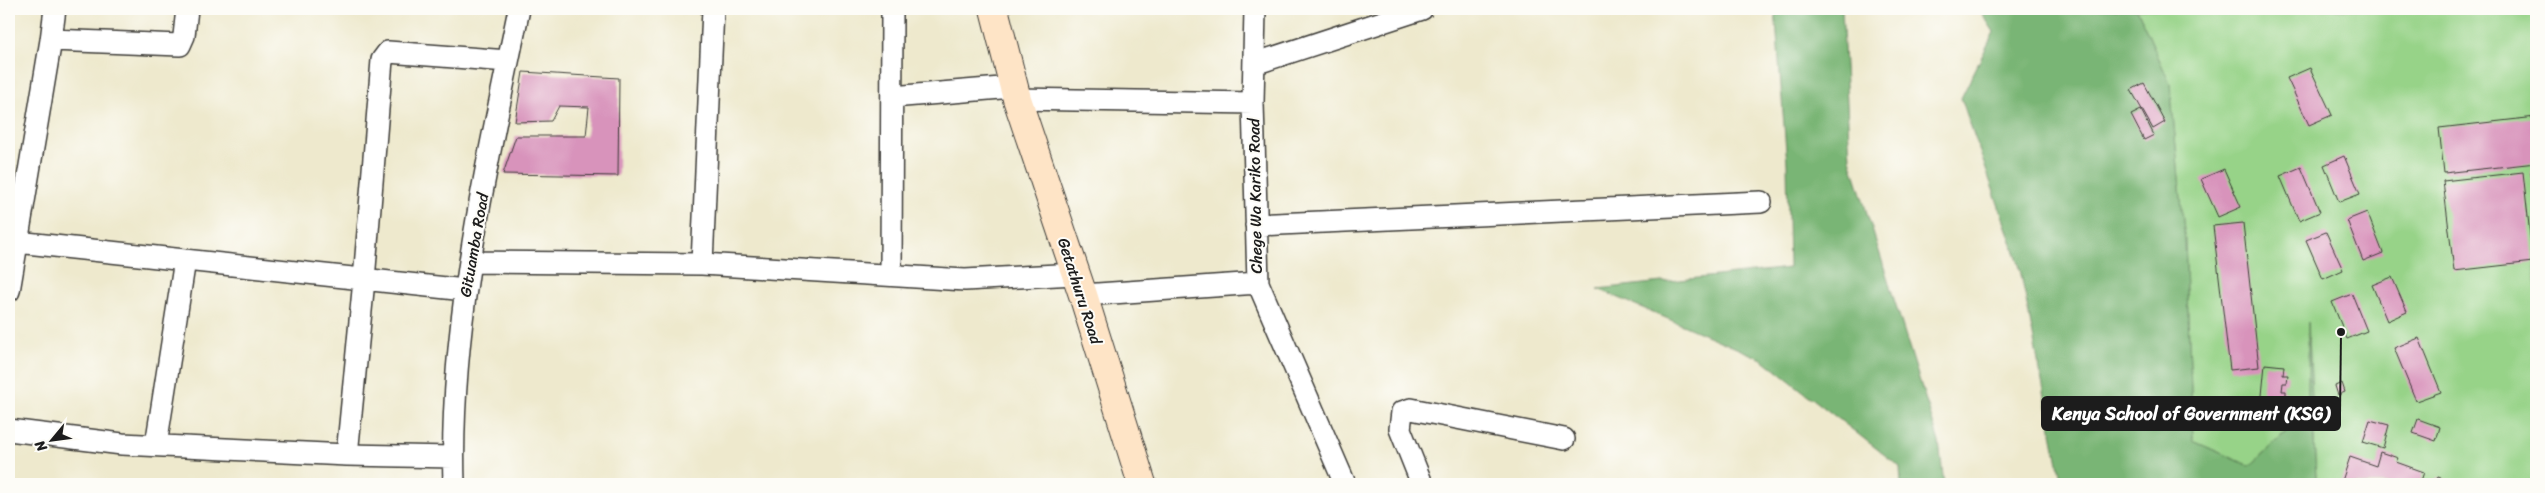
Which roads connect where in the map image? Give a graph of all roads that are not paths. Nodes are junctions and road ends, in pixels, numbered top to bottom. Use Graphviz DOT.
graph roads {
  1 [pos="55,9"];
  2 [pos="188,9"];
  3 [pos="519,9"];
  4 [pos="713,9"];
  5 [pos="892,9"];
  6 [pos="994,9"];
  7 [pos="1255,9"];
  8 [pos="1422,9"];
  9 [pos="52,40"];
  10 [pos="508,61"];
  11 [pos="1254,64"];
  12 [pos="1015,93"];
  13 [pos="892,96"];
  14 [pos="1253,103"];
  15 [pos="1761,202"];
  16 [pos="1256,225"];
  17 [pos="17,242"];
  18 [pos="185,260"];
  19 [pos="470,262"];
  20 [pos="702,264"];
  21 [pos="892,275"];
  22 [pos="364,280"];
  23 [pos="1258,283"];
  24 [pos="1079,285"];
  25 [pos="465,290"];
  26 [pos="9,291"];
  27 [pos="9,430"];
  28 [pos="1564,439"];
  29 [pos="156,446"];
  30 [pos="347,455"];
  31 [pos="453,457"];
  32 [pos="454,484"];
  33 [pos="1142,484"];
  34 [pos="1345,484"];
  35 [pos="1422,484"];
  1 -- 9 [label="street"];
  2 -- 9 [label="street"];
  3 -- 10 [label="street, Gituamba Road"];
  4 -- 20 [label="street"];
  5 -- 13 [label="street"];
  6 -- 12 [label="main road, Getathuru Road"];
  7 -- 11 [label="street, Chege Wa Kariko Road"];
  8 -- 11 [label="street"];
  9 -- 17 [label="street"];
  10 -- 19 [label="street, Gituamba Road"];
  10 -- 22 [label="street"];
  11 -- 14 [label="street, Chege Wa Kariko Road"];
  12 -- 13 [label="street"];
  12 -- 14 [label="street"];
  12 -- 24 [label="main road, Getathuru Road"];
  13 -- 21 [label="street"];
  14 -- 16 [label="street, Chege Wa Kariko Road"];
  15 -- 16 [label="street"];
  16 -- 23 [label="street, Chege Wa Kariko Road"];
  17 -- 18 [label="street"];
  17 -- 26 [label="street"];
  18 -- 22 [label="street"];
  18 -- 29 [label="street"];
  19 -- 20 [label="street"];
  19 -- 25 [label="street, Gituamba Road"];
  20 -- 21 [label="street"];
  21 -- 24 [label="street"];
  22 -- 25 [label="street"];
  22 -- 30 [label="street"];
  23 -- 24 [label="street"];
  23 -- 34 [label="street, Chege Wa Kariko Road"];
  24 -- 33 [label="main road, Getathuru Road"];
  25 -- 31 [label="street, Gituamba Road"];
  27 -- 29 [label="street"];
  28 -- 35 [label="street"];
  29 -- 30 [label="street"];
  30 -- 31 [label="street"];
  31 -- 32 [label="street, Gituamba Road"];
}
